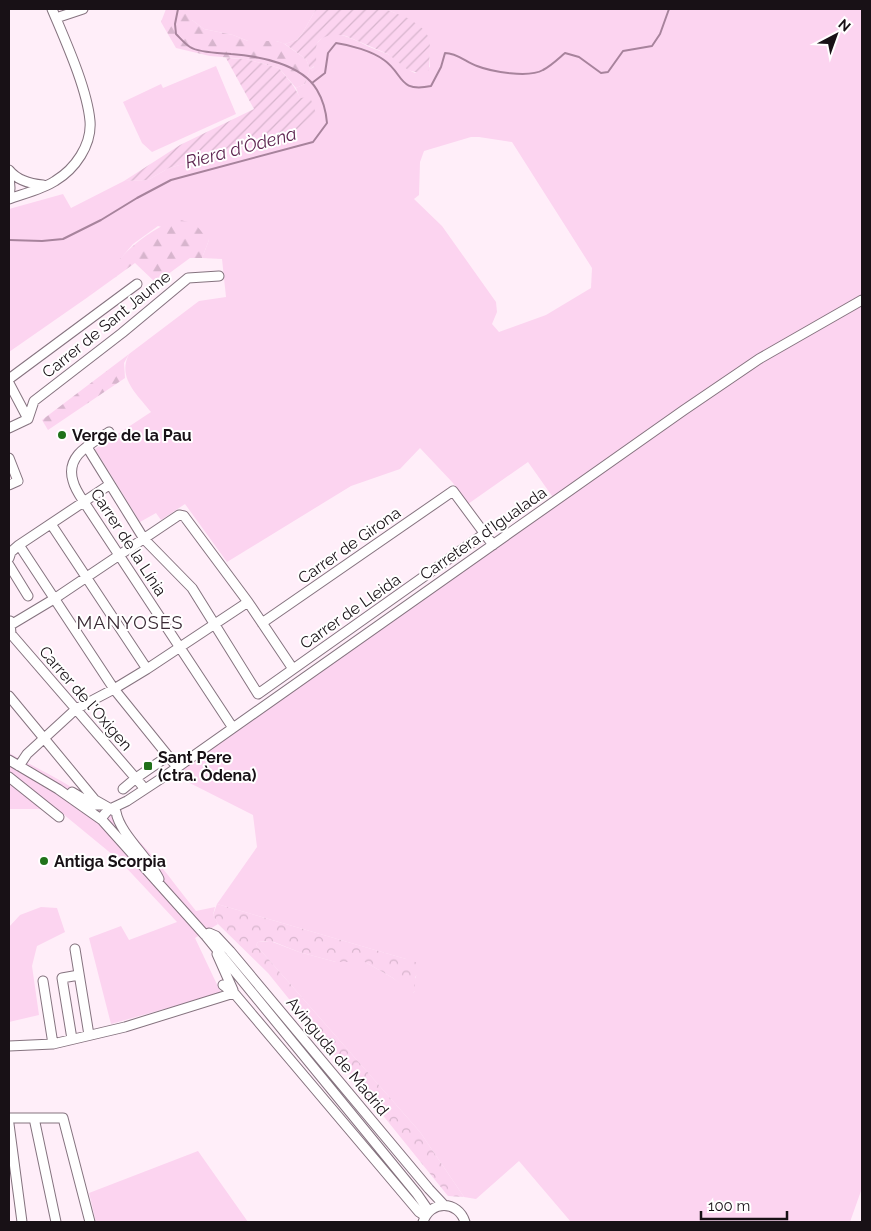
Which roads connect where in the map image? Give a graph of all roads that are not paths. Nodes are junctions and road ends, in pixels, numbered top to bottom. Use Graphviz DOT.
graph roads {
  1 [pos="52,9"];
  2 [pos="84,9"];
  3 [pos="56,18"];
  4 [pos="9,170"];
  5 [pos="9,175"];
  6 [pos="46,185"];
  7 [pos="9,199"];
  8 [pos="219,276"];
  9 [pos="137,284"];
  10 [pos="862,300"];
  11 [pos="9,378"];
  12 [pos="9,383"];
  13 [pos="28,419"];
  14 [pos="9,428"];
  15 [pos="109,432"];
  16 [pos="86,447"];
  17 [pos="9,458"];
  18 [pos="9,485"];
  19 [pos="109,485"];
  20 [pos="84,502"];
  21 [pos="51,524"];
  22 [pos="484,534"];
  23 [pos="144,539"];
  24 [pos="19,545"];
  25 [pos="493,545"];
  26 [pos="119,555"];
  27 [pos="9,558"];
  28 [pos="9,565"];
  29 [pos="88,577"];
  30 [pos="28,596"];
  31 [pos="54,599"];
  32 [pos="248,602"];
  33 [pos="9,622"];
  34 [pos="262,623"];
  35 [pos="215,625"];
  36 [pos="180,647"];
  37 [pos="147,669"];
  38 [pos="293,669"];
  39 [pos="114,689"];
  40 [pos="9,696"];
  41 [pos="76,709"];
  42 [pos="233,728"];
  43 [pos="44,737"];
  44 [pos="168,756"];
  45 [pos="9,760"];
  46 [pos="21,762"];
  47 [pos="177,767"];
  48 [pos="9,777"];
  49 [pos="136,778"];
  50 [pos="58,789"];
  51 [pos="123,789"];
  52 [pos="145,789"];
  53 [pos="111,808"];
  54 [pos="59,817"];
  55 [pos="102,820"];
  56 [pos="164,888"];
  57 [pos="205,935"];
  58 [pos="212,945"];
  59 [pos="75,949"];
  60 [pos="79,975"];
  61 [pos="43,981"];
  62 [pos="223,984"];
  63 [pos="234,993"];
  64 [pos="89,1035"];
  65 [pos="72,1039"];
  66 [pos="53,1044"];
  67 [pos="9,1046"];
  68 [pos="9,1118"];
  69 [pos="34,1118"];
  70 [pos="9,1124"];
  71 [pos="418,1194"];
  72 [pos="440,1206"];
  73 [pos="425,1217"];
  74 [pos="22,1222"];
  75 [pos="56,1222"];
  76 [pos="90,1222"];
  77 [pos="465,1222"];
  1 -- 3 [label="street"];
  2 -- 3 [label="street"];
  3 -- 6 [label="street"];
  4 -- 6 [label="street"];
  5 -- 7 [label="street"];
  6 -- 7 [label="street"];
  8 -- 13 [label="street, Carrer de Sant Jaume"];
  9 -- 11 [label="street"];
  10 -- 25 [label="street, Carretera d'Igualada"];
  12 -- 13 [label="street"];
  13 -- 14 [label="street"];
  15 -- 16 [label="street"];
  16 -- 19 [label="street"];
  16 -- 20 [label="street, Carrer de la Línia"];
  17 -- 18 [label="street"];
  19 -- 20 [label="street"];
  19 -- 23 [label="street"];
  20 -- 21 [label="street"];
  20 -- 26 [label="street, Carrer de la Línia"];
  21 -- 24 [label="street"];
  21 -- 29 [label="street"];
  22 -- 25 [label="street"];
  22 -- 34 [label="street, Carrer de Girona"];
  22 -- 38 [label="street, Carrer de Lleida"];
  23 -- 26 [label="street"];
  23 -- 32 [label="street"];
  23 -- 35 [label="street"];
  24 -- 27 [label="street"];
  24 -- 31 [label="street"];
  25 -- 42 [label="street, Carretera d'Igualada"];
  26 -- 29 [label="street"];
  26 -- 36 [label="street, Carrer de la Línia"];
  28 -- 30 [label="street"];
  29 -- 31 [label="street"];
  29 -- 37 [label="street"];
  31 -- 33 [label="street"];
  31 -- 39 [label="street"];
  32 -- 34 [label="street"];
  32 -- 35 [label="street"];
  33 -- 41 [label="street, Carrer de l'Oxigen"];
  34 -- 38 [label="street"];
  35 -- 36 [label="street"];
  35 -- 38 [label="street, Carrer de Lleida"];
  36 -- 37 [label="street"];
  36 -- 42 [label="street, Carrer de la Línia"];
  37 -- 39 [label="street"];
  39 -- 41 [label="street"];
  39 -- 44 [label="street"];
  40 -- 43 [label="street"];
  41 -- 43 [label="street"];
  41 -- 49 [label="street, Carrer de l'Oxigen"];
  42 -- 47 [label="street, Carretera d'Igualada"];
  43 -- 46 [label="street"];
  43 -- 53 [label="street"];
  44 -- 47 [label="street"];
  44 -- 49 [label="street"];
  45 -- 46 [label="street"];
  46 -- 50 [label="street"];
  47 -- 52 [label="street, Carretera d'Igualada"];
  48 -- 54 [label="street"];
  49 -- 51 [label="street"];
  49 -- 52 [label="street, Carrer de l'Oxigen"];
  50 -- 53 [label="street"];
  50 -- 55 [label="street, Avinguda de Madrid"];
  52 -- 53 [label="street, Carretera d'Igualada"];
  53 -- 55 [label="street, Carretera d'Igualada"];
  53 -- 56 [label="street"];
  55 -- 56 [label="street, Avinguda de Madrid"];
  56 -- 57 [label="street, Avinguda de Madrid"];
  57 -- 58 [label="street, Avinguda de Madrid"];
  57 -- 72 [label="street, Avinguda de Madrid"];
  58 -- 63 [label="street"];
  58 -- 71 [label="street, Avinguda de Madrid"];
  59 -- 60 [label="street"];
  60 -- 64 [label="street"];
  60 -- 65 [label="street"];
  61 -- 66 [label="street"];
  62 -- 63 [label="street"];
  63 -- 64 [label="street"];
  63 -- 73 [label="street"];
  64 -- 65 [label="street"];
  65 -- 66 [label="street"];
  66 -- 67 [label="street"];
  68 -- 69 [label="street"];
  69 -- 75 [label="street"];
  69 -- 76 [label="street"];
  70 -- 74 [label="street"];
  71 -- 72 [label="street, Avinguda de Madrid"];
  71 -- 73 [label="street, Avinguda de Madrid"];
  72 -- 73 [label="street"];
  72 -- 77 [label="street"];
}
